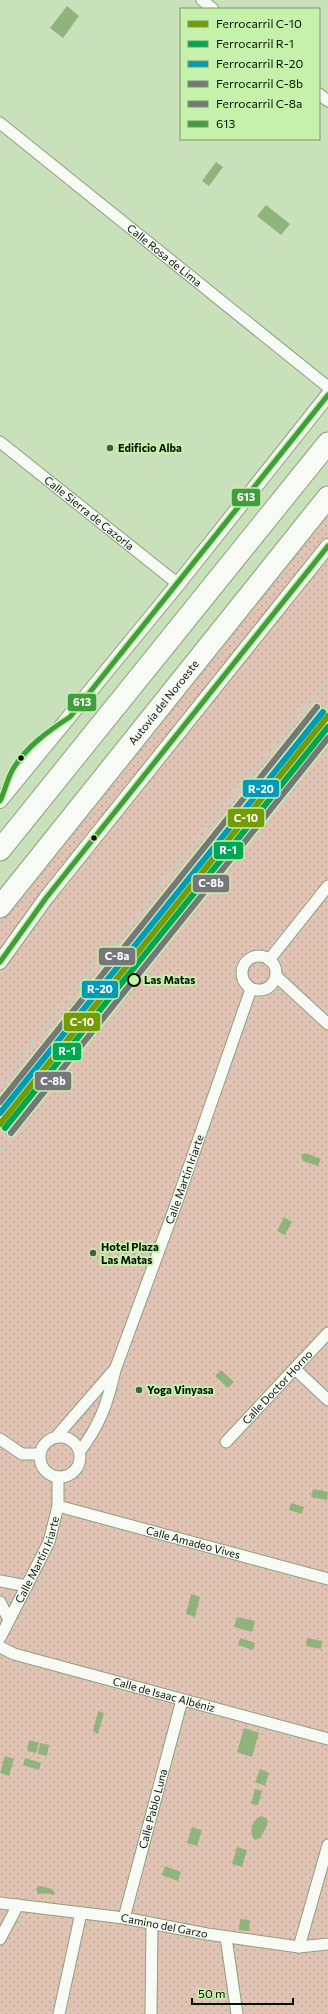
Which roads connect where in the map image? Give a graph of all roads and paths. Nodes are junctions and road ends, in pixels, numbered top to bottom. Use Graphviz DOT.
graph roads {
  1 [pos="202,0"];
  2 [pos="212,8"];
  3 [pos="320,95"];
  4 [pos="328,101"];
  5 [pos="0,123"];
  6 [pos="328,387"];
  7 [pos="328,395"];
  8 [pos="0,442"];
  9 [pos="328,443"];
  10 [pos="328,497"];
  11 [pos="328,546"];
  12 [pos="178,584"];
  13 [pos="0,801"];
  14 [pos="0,850"];
  15 [pos="328,886"];
  16 [pos="0,907"];
  17 [pos="269,960"];
  18 [pos="0,962"];
  19 [pos="276,976"];
  20 [pos="251,989"];
  21 [pos="328,1024"];
  22 [pos="328,1334"];
  23 [pos="295,1369"];
  24 [pos="115,1370"];
  25 [pos="328,1400"];
  26 [pos="56,1437"];
  27 [pos="0,1439"];
  28 [pos="226,1442"];
  29 [pos="80,1451"];
  30 [pos="40,1454"];
  31 [pos="58,1477"];
  32 [pos="58,1506"];
  33 [pos="328,1579"];
  34 [pos="0,1581"];
  35 [pos="27,1586"];
  36 [pos="0,1602"];
  37 [pos="9,1620"];
  38 [pos="0,1638"];
  39 [pos="0,1647"];
  40 [pos="182,1700"];
  41 [pos="328,1739"];
  42 [pos="328,1845"];
  43 [pos="0,1903"];
  44 [pos="18,1905"];
  45 [pos="81,1912"];
  46 [pos="124,1918"];
  47 [pos="152,1924"];
  48 [pos="226,1937"];
  49 [pos="0,1939"];
  50 [pos="328,1944"];
  51 [pos="300,1947"];
  52 [pos="58,2014"];
  53 [pos="151,2014"];
  54 [pos="237,2014"];
  1 -- 2 [label="street"];
  3 -- 4 [label="street"];
  5 -- 6 [label="street, Calle Rosa de Lima"];
  7 -- 12 [label="street"];
  8 -- 12 [label="street, Calle Sierra de Cazorla"];
  9 -- 14 [label="highway"];
  10 -- 16 [label="highway, Autovía del Noroeste"];
  11 -- 18 [label="street"];
  12 -- 13 [label="street"];
  15 -- 17 [label="street"];
  17 -- 19 [label="street"];
  17 -- 20 [label="street"];
  19 -- 20 [label="street"];
  19 -- 21 [label="street"];
  20 -- 24 [label="street, Calle Martín Iriarte"];
  22 -- 23 [label="street, Calle Doctor Horno"];
  23 -- 25 [label="street"];
  23 -- 28 [label="street, Calle Doctor Horno"];
  24 -- 26 [label="street, Calle Martín Iriarte"];
  24 -- 29 [label="street, Calle Martín Iriarte"];
  26 -- 29 [label="street"];
  26 -- 30 [label="street"];
  27 -- 30 [label="street"];
  29 -- 31 [label="street"];
  30 -- 31 [label="street"];
  31 -- 32 [label="street, Calle Martín Iriarte"];
  32 -- 33 [label="street, Calle Amadeo Vives"];
  32 -- 35 [label="street, Calle Martín Iriarte"];
  34 -- 35 [label="street"];
  35 -- 37 [label="street, Calle Martín Iriarte"];
  36 -- 37 [label="street"];
  37 -- 38 [label="street, Calle Martín Iriarte"];
  39 -- 40 [label="street, Calle de Isaac Albéniz"];
  40 -- 41 [label="street, Calle de Isaac Albéniz"];
  40 -- 46 [label="street, Calle Pablo Luna"];
  42 -- 51 [label="street"];
  43 -- 44 [label="street, Camino del Garzo"];
  44 -- 45 [label="street, Camino del Garzo"];
  44 -- 49 [label="street"];
  45 -- 46 [label="street, Camino del Garzo"];
  45 -- 52 [label="street"];
  46 -- 47 [label="street, Camino del Garzo"];
  47 -- 48 [label="street, Camino del Garzo"];
  47 -- 53 [label="street"];
  48 -- 51 [label="street, Camino del Garzo"];
  48 -- 54 [label="street"];
  50 -- 51 [label="street, Camino del Garzo"];
}
